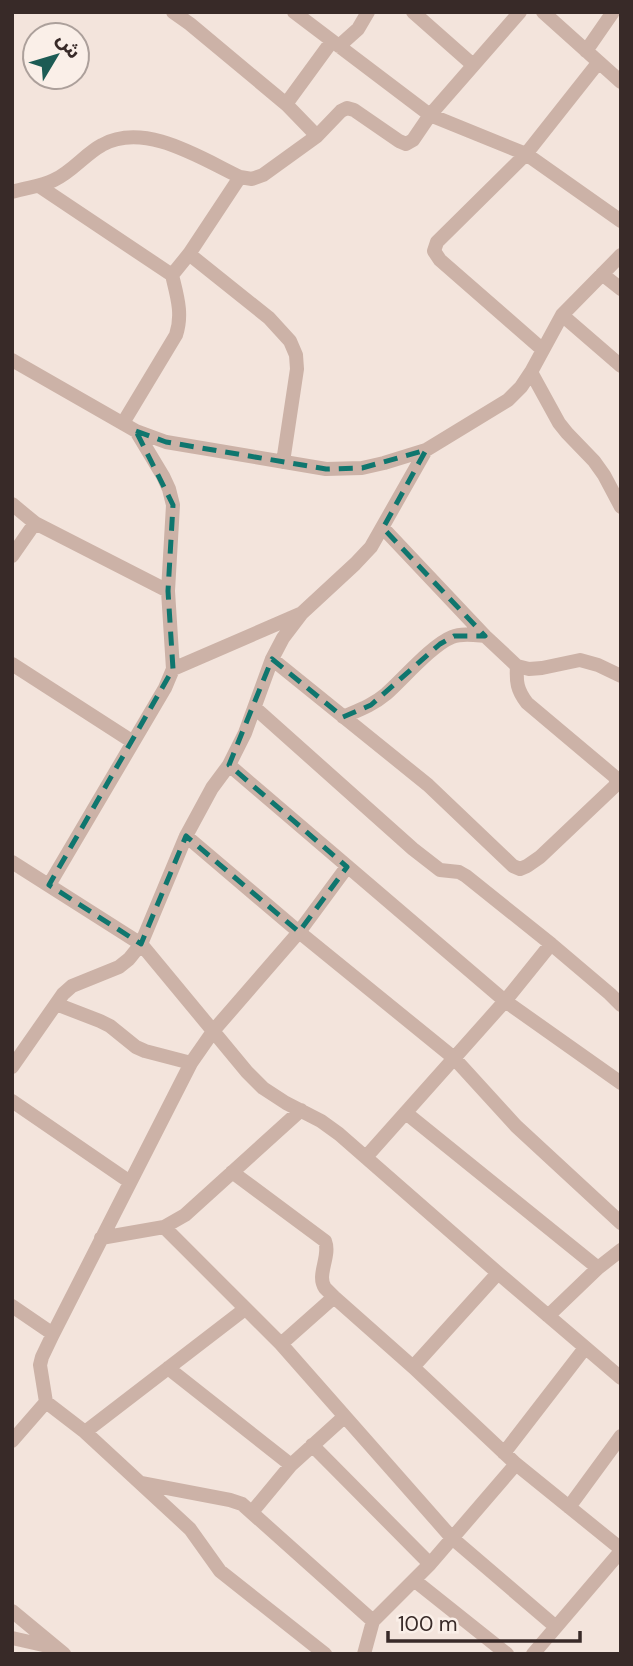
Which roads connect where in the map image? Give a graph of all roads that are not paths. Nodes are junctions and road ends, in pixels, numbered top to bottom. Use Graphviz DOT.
graph roads {
  1 [pos="173,12"];
  2 [pos="294,12"];
  3 [pos="368,12"];
  4 [pos="413,12"];
  5 [pos="520,12"];
  6 [pos="543,12"];
  7 [pos="613,12"];
  8 [pos="335,44"];
  9 [pos="586,51"];
  10 [pos="598,63"];
  11 [pos="472,65"];
  12 [pos="621,82"];
  13 [pos="286,104"];
  14 [pos="430,115"];
  15 [pos="317,136"];
  16 [pos="526,154"];
  17 [pos="240,177"];
  18 [pos="40,186"];
  19 [pos="12,192"];
  20 [pos="621,220"];
  21 [pos="189,254"];
  22 [pos="621,255"];
  23 [pos="602,274"];
  24 [pos="172,275"];
  25 [pos="621,289"];
  26 [pos="562,315"];
  27 [pos="543,350"];
  28 [pos="16,364"];
  29 [pos="621,366"];
  30 [pos="531,372"];
  31 [pos="130,427"];
  32 [pos="426,450"];
  33 [pos="283,462"];
  34 [pos="12,504"];
  35 [pos="621,508"];
  36 [pos="35,523"];
  37 [pos="383,528"];
  38 [pos="12,556"];
  39 [pos="169,591"];
  40 [pos="302,613"];
  41 [pos="485,636"];
  42 [pos="272,659"];
  43 [pos="13,666"];
  44 [pos="517,666"];
  45 [pos="173,669"];
  46 [pos="621,676"];
  47 [pos="254,708"];
  48 [pos="343,717"];
  49 [pos="133,742"];
  50 [pos="229,765"];
  51 [pos="186,836"];
  52 [pos="12,862"];
  53 [pos="348,867"];
  54 [pos="49,885"];
  55 [pos="299,932"];
  56 [pos="141,944"];
  57 [pos="551,944"];
  58 [pos="505,1001"];
  59 [pos="56,1004"];
  60 [pos="621,1005"];
  61 [pos="214,1030"];
  62 [pos="454,1058"];
  63 [pos="191,1063"];
  64 [pos="12,1067"];
  65 [pos="621,1083"];
  66 [pos="12,1101"];
  67 [pos="301,1110"];
  68 [pos="406,1112"];
  69 [pos="366,1157"];
  70 [pos="232,1172"];
  71 [pos="130,1182"];
  72 [pos="621,1223"];
  73 [pos="164,1227"];
  74 [pos="101,1238"];
  75 [pos="621,1250"];
  76 [pos="598,1268"];
  77 [pos="498,1273"];
  78 [pos="334,1297"];
  79 [pos="12,1306"];
  80 [pos="246,1309"];
  81 [pos="548,1316"];
  82 [pos="52,1334"];
  83 [pos="281,1344"];
  84 [pos="585,1348"];
  85 [pos="412,1367"];
  86 [pos="168,1368"];
  87 [pos="621,1378"];
  88 [pos="46,1402"];
  89 [pos="344,1417"];
  90 [pos="85,1432"];
  91 [pos="621,1436"];
  92 [pos="12,1441"];
  93 [pos="312,1445"];
  94 [pos="504,1453"];
  95 [pos="516,1464"];
  96 [pos="291,1465"];
  97 [pos="141,1483"];
  98 [pos="569,1507"];
  99 [pos="251,1512"];
  100 [pos="452,1538"];
  101 [pos="621,1550"];
  102 [pos="430,1564"];
  103 [pos="414,1580"];
  104 [pos="12,1611"];
  105 [pos="373,1621"];
  106 [pos="556,1627"];
  107 [pos="12,1638"];
  108 [pos="60,1651"];
  109 [pos="325,1654"];
  110 [pos="364,1654"];
  111 [pos="507,1654"];
  112 [pos="533,1654"];
  1 -- 13 [label="street"];
  2 -- 8 [label="street"];
  3 -- 8 [label="street"];
  4 -- 11 [label="street"];
  5 -- 11 [label="street"];
  6 -- 9 [label="street"];
  7 -- 9 [label="street"];
  8 -- 13 [label="street"];
  8 -- 14 [label="street"];
  9 -- 10 [label="street"];
  10 -- 12 [label="street"];
  10 -- 16 [label="street"];
  11 -- 14 [label="street"];
  13 -- 15 [label="street"];
  14 -- 15 [label="street"];
  14 -- 16 [label="street"];
  15 -- 17 [label="street"];
  16 -- 20 [label="street"];
  16 -- 27 [label="street"];
  17 -- 18 [label="street"];
  17 -- 21 [label="street"];
  18 -- 19 [label="street"];
  18 -- 24 [label="street"];
  21 -- 24 [label="street"];
  21 -- 33 [label="street"];
  22 -- 23 [label="street"];
  23 -- 25 [label="street"];
  23 -- 26 [label="street"];
  24 -- 31 [label="street"];
  26 -- 27 [label="street"];
  26 -- 29 [label="street"];
  27 -- 30 [label="street"];
  28 -- 31 [label="street"];
  30 -- 32 [label="street"];
  30 -- 35 [label="street"];
  31 -- 33 [label="street"];
  31 -- 39 [label="street"];
  32 -- 33 [label="street"];
  32 -- 37 [label="street"];
  34 -- 36 [label="street"];
  36 -- 38 [label="street"];
  36 -- 39 [label="street"];
  37 -- 40 [label="street"];
  37 -- 41 [label="street"];
  39 -- 45 [label="street"];
  40 -- 42 [label="street"];
  40 -- 45 [label="street"];
  41 -- 44 [label="street"];
  41 -- 48 [label="street"];
  42 -- 47 [label="street"];
  42 -- 48 [label="street"];
  43 -- 49 [label="street"];
  44 -- 46 [label="street"];
  44 -- 48 [label="street"];
  45 -- 49 [label="street"];
  47 -- 50 [label="street"];
  47 -- 57 [label="street"];
  49 -- 54 [label="street"];
  50 -- 51 [label="street"];
  50 -- 53 [label="street"];
  51 -- 55 [label="street"];
  51 -- 56 [label="street"];
  52 -- 54 [label="street"];
  53 -- 55 [label="street"];
  53 -- 58 [label="street"];
  54 -- 56 [label="street"];
  55 -- 61 [label="street"];
  55 -- 62 [label="street"];
  56 -- 59 [label="street"];
  56 -- 61 [label="street"];
  57 -- 58 [label="street"];
  57 -- 60 [label="street"];
  58 -- 62 [label="street"];
  58 -- 65 [label="street"];
  59 -- 63 [label="street"];
  59 -- 64 [label="street"];
  61 -- 63 [label="street"];
  61 -- 67 [label="street"];
  62 -- 68 [label="street"];
  62 -- 72 [label="street"];
  63 -- 71 [label="street"];
  66 -- 71 [label="street"];
  67 -- 69 [label="street"];
  67 -- 70 [label="street"];
  68 -- 69 [label="street"];
  68 -- 76 [label="street"];
  69 -- 77 [label="street"];
  70 -- 73 [label="street"];
  70 -- 78 [label="street"];
  71 -- 74 [label="street"];
  73 -- 74 [label="street"];
  73 -- 80 [label="street"];
  74 -- 82 [label="street"];
  75 -- 76 [label="street"];
  76 -- 81 [label="street"];
  77 -- 81 [label="street"];
  77 -- 85 [label="street"];
  78 -- 83 [label="street"];
  78 -- 85 [label="street"];
  79 -- 82 [label="street"];
  80 -- 83 [label="street"];
  80 -- 86 [label="street"];
  81 -- 84 [label="street"];
  82 -- 88 [label="street"];
  83 -- 89 [label="street"];
  84 -- 87 [label="street"];
  84 -- 94 [label="street"];
  85 -- 94 [label="street"];
  86 -- 90 [label="street"];
  86 -- 96 [label="street"];
  88 -- 90 [label="street"];
  88 -- 92 [label="street"];
  89 -- 93 [label="street"];
  89 -- 100 [label="street"];
  90 -- 97 [label="street"];
  91 -- 98 [label="street"];
  93 -- 96 [label="street"];
  93 -- 102 [label="street"];
  94 -- 95 [label="street"];
  95 -- 98 [label="street"];
  95 -- 100 [label="street"];
  96 -- 99 [label="street"];
  97 -- 99 [label="street"];
  97 -- 109 [label="street"];
  98 -- 101 [label="street"];
  99 -- 105 [label="street"];
  100 -- 102 [label="street"];
  100 -- 106 [label="street"];
  101 -- 106 [label="street"];
  102 -- 103 [label="street"];
  103 -- 105 [label="street"];
  103 -- 111 [label="street"];
  104 -- 108 [label="street"];
  105 -- 110 [label="street"];
  106 -- 112 [label="street"];
  107 -- 108 [label="street"];
}
